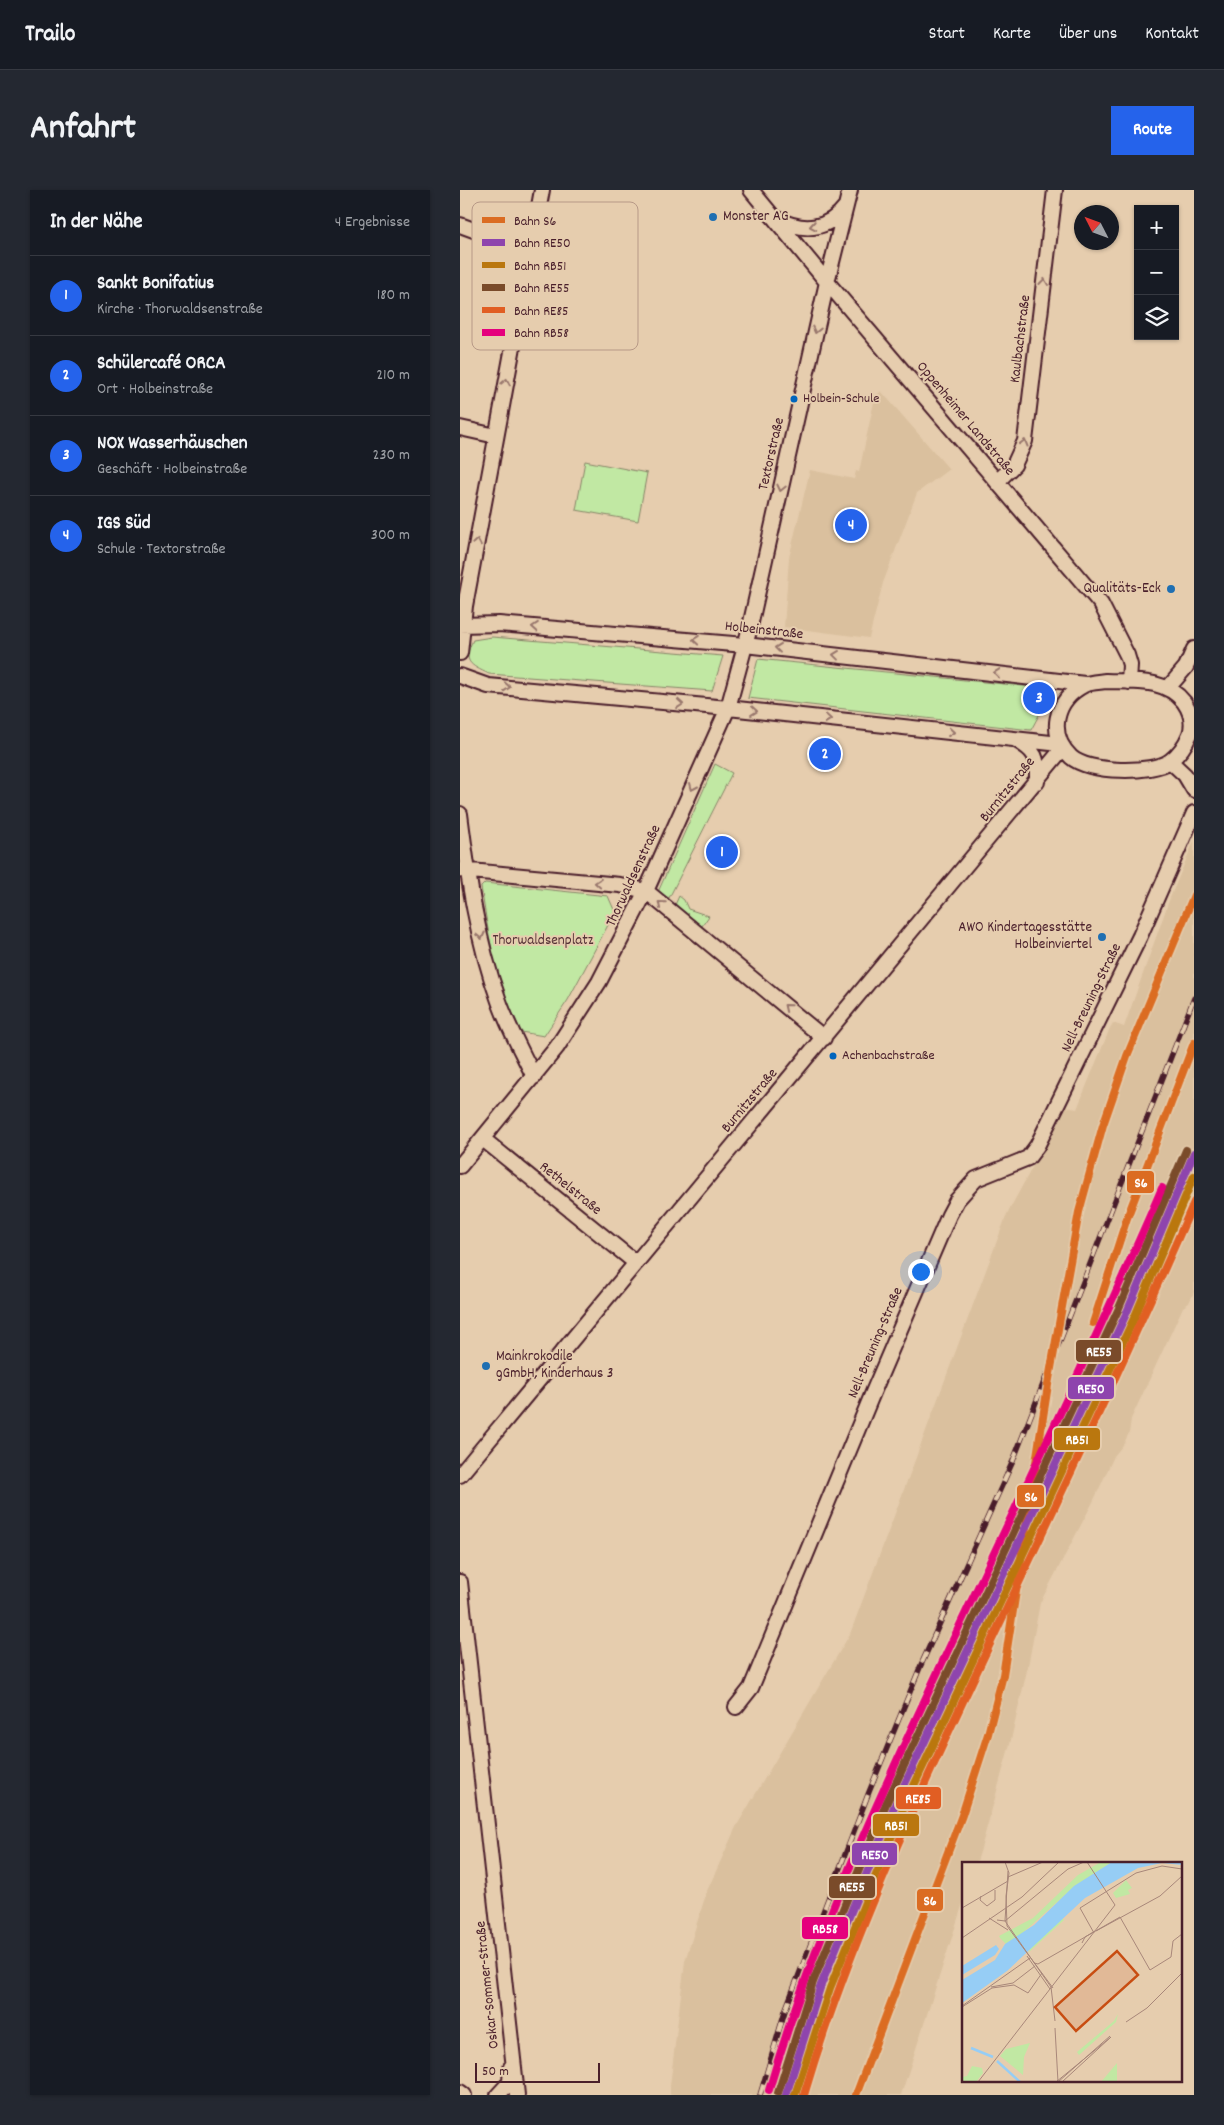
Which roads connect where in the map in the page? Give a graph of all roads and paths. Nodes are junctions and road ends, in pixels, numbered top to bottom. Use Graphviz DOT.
graph roads {
  1 [pos="751,190"];
  2 [pos="850,190"];
  3 [pos="1055,190"];
  4 [pos="847,206"];
  5 [pos="775,218"];
  6 [pos="460,225"];
  7 [pos="472,229"];
  8 [pos="827,282"];
  9 [pos="512,350"];
  10 [pos="460,428"];
  11 [pos="496,436"];
  12 [pos="997,482"];
  13 [pos="461,625"];
  14 [pos="745,644"];
  15 [pos="1194,649"];
  16 [pos="460,653"];
  17 [pos="460,676"];
  18 [pos="1129,682"];
  19 [pos="1085,684"];
  20 [pos="1168,688"];
  21 [pos="728,708"];
  22 [pos="1192,734"];
  23 [pos="1014,738"];
  24 [pos="1062,746"];
  25 [pos="1170,761"];
  26 [pos="1037,782"];
  27 [pos="1194,790"];
  28 [pos="1194,813"];
  29 [pos="460,814"];
  30 [pos="464,871"];
  31 [pos="646,891"];
  32 [pos="824,1038"];
  33 [pos="534,1077"];
  34 [pos="483,1139"];
  35 [pos="460,1166"];
  36 [pos="636,1263"];
  37 [pos="460,1475"];
  38 [pos="460,1582"];
  39 [pos="736,1707"];
  40 [pos="513,2056"];
  41 [pos="460,2092"];
  42 [pos="464,2095"];
  43 [pos="498,2095"];
  44 [pos="517,2095"];
  1 -- 5 [label="street, Oppenheimer Landstraße"];
  2 -- 4 [label="street, Textorstraße"];
  12 -- 3 [label="street, Kaulbachstraße, one-way"];
  4 -- 5 [label="street, one-way"];
  4 -- 8 [label="street, Textorstraße"];
  5 -- 8 [label="street, Oppenheimer Landstraße"];
  6 -- 7 [label="street"];
  8 -- 12 [label="street, Oppenheimer Landstraße"];
  8 -- 14 [label="street, Textorstraße, one-way"];
  11 -- 9 [label="street, one-way"];
  10 -- 11 [label="street"];
  13 -- 11 [label="street, one-way"];
  12 -- 18 [label="street, Oppenheimer Landstraße"];
  14 -- 13 [label="street, Holbeinstraße, one-way"];
  13 -- 16 [label="street"];
  19 -- 14 [label="street, Holbeinstraße, one-way"];
  14 -- 21 [label="street, Textorstraße"];
  15 -- 20 [label="street"];
  17 -- 21 [label="street, one-way"];
  18 -- 19 [label="street"];
  18 -- 20 [label="street"];
  19 -- 24 [label="street"];
  20 -- 22 [label="street"];
  21 -- 23 [label="street, one-way"];
  21 -- 31 [label="street, Thorwaldsenstraße, one-way"];
  22 -- 25 [label="street"];
  23 -- 24 [label="street"];
  23 -- 26 [label="street"];
  24 -- 25 [label="street"];
  24 -- 26 [label="street, Burnitzstraße"];
  25 -- 27 [label="street"];
  26 -- 32 [label="street, Burnitzstraße"];
  28 -- 39 [label="street, Nell-Breuning-Straße"];
  29 -- 30 [label="street"];
  31 -- 30 [label="street, one-way"];
  30 -- 33 [label="street, one-way"];
  32 -- 31 [label="street, one-way"];
  31 -- 33 [label="street, Thorwaldsenstraße"];
  32 -- 36 [label="street, Burnitzstraße"];
  33 -- 34 [label="street, Thorwaldsenstraße"];
  34 -- 35 [label="street, Thorwaldsenstraße"];
  34 -- 36 [label="street, Rethelstraße"];
  36 -- 37 [label="street, Burnitzstraße"];
  38 -- 40 [label="street, Oskar-Sommer-Straße"];
  40 -- 43 [label="street, Oskar-Sommer-Straße"];
  40 -- 44 [label="street, Oskar-Sommer-Straße"];
  41 -- 42 [label="street"];
}
